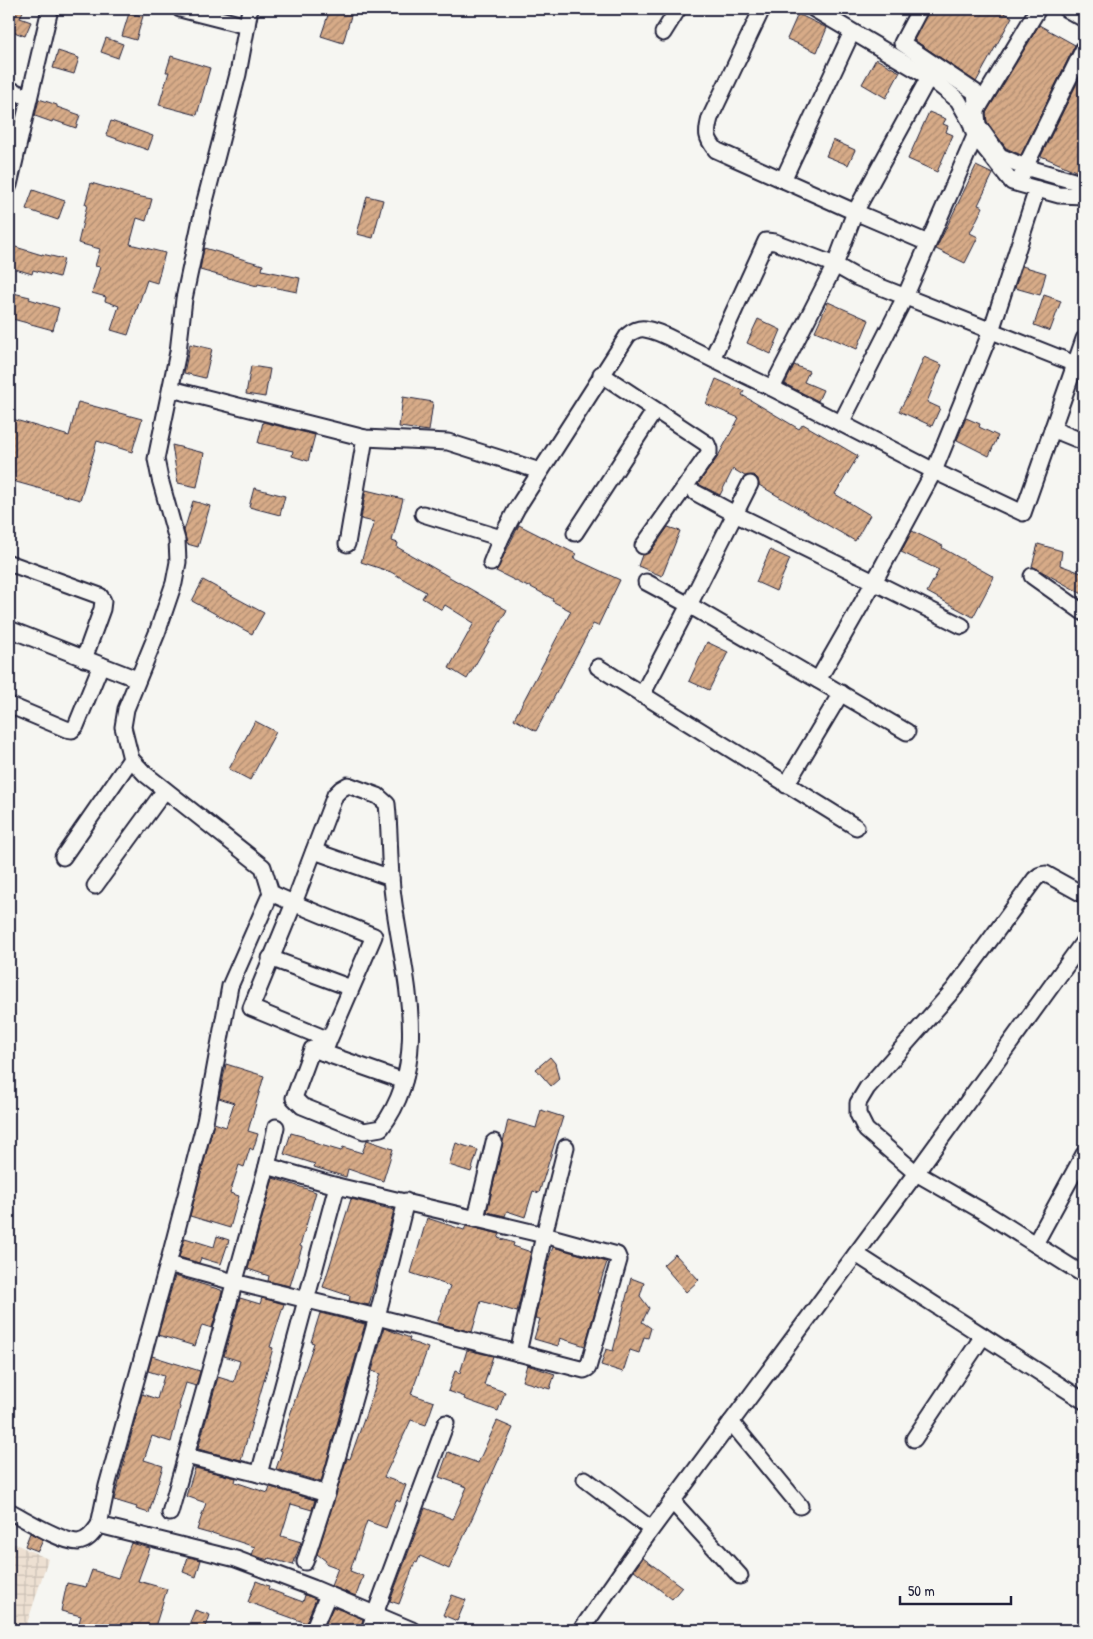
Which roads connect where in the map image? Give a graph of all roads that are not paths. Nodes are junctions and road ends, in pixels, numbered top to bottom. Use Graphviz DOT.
graph roads {
  1 [pos="50,9"];
  2 [pos="180,9"];
  3 [pos="250,9"];
  4 [pos="678,9"];
  5 [pos="762,9"];
  6 [pos="814,9"];
  7 [pos="920,9"];
  8 [pos="1037,9"];
  9 [pos="1066,9"];
  10 [pos="1084,19"];
  11 [pos="247,26"];
  12 [pos="852,32"];
  13 [pos="664,33"];
  14 [pos="1084,48"];
  15 [pos="929,77"];
  16 [pos="9,89"];
  17 [pos="29,98"];
  18 [pos="974,115"];
  19 [pos="975,136"];
  20 [pos="1024,167"];
  21 [pos="783,180"];
  22 [pos="1019,184"];
  23 [pos="1084,184"];
  24 [pos="9,185"];
  25 [pos="1036,189"];
  26 [pos="1084,196"];
  27 [pos="855,212"];
  28 [pos="928,243"];
  29 [pos="835,265"];
  30 [pos="905,297"];
  31 [pos="991,331"];
  32 [pos="1084,339"];
  33 [pos="712,359"];
  34 [pos="1075,364"];
  35 [pos="601,374"];
  36 [pos="772,388"];
  37 [pos="171,389"];
  38 [pos="655,410"];
  39 [pos="841,423"];
  40 [pos="1052,429"];
  41 [pos="365,438"];
  42 [pos="1084,442"];
  43 [pos="540,471"];
  44 [pos="934,471"];
  45 [pos="750,484"];
  46 [pos="696,494"];
  47 [pos="422,514"];
  48 [pos="735,514"];
  49 [pos="575,533"];
  50 [pos="501,538"];
  51 [pos="347,544"];
  52 [pos="643,546"];
  53 [pos="9,563"];
  54 [pos="491,563"];
  55 [pos="1032,576"];
  56 [pos="646,582"];
  57 [pos="874,582"];
  58 [pos="689,605"];
  59 [pos="1084,613"];
  60 [pos="962,626"];
  61 [pos="9,629"];
  62 [pos="84,658"];
  63 [pos="101,665"];
  64 [pos="598,667"];
  65 [pos="137,679"];
  66 [pos="818,680"];
  67 [pos="841,693"];
  68 [pos="642,695"];
  69 [pos="9,705"];
  70 [pos="907,732"];
  71 [pos="131,759"];
  72 [pos="786,785"];
  73 [pos="165,790"];
  74 [pos="856,827"];
  75 [pos="314,850"];
  76 [pos="63,857"];
  77 [pos="391,878"];
  78 [pos="95,886"];
  79 [pos="271,893"];
  80 [pos="1084,895"];
  81 [pos="294,903"];
  82 [pos="399,928"];
  83 [pos="374,936"];
  84 [pos="1084,941"];
  85 [pos="270,958"];
  86 [pos="351,988"];
  87 [pos="229,993"];
  88 [pos="251,1008"];
  89 [pos="327,1046"];
  90 [pos="404,1081"];
  91 [pos="276,1127"];
  92 [pos="494,1142"];
  93 [pos="566,1148"];
  94 [pos="1084,1154"];
  95 [pos="267,1166"];
  96 [pos="916,1173"];
  97 [pos="337,1186"];
  98 [pos="406,1201"];
  99 [pos="476,1218"];
  100 [pos="544,1235"];
  101 [pos="1035,1244"];
  102 [pos="856,1254"];
  103 [pos="168,1264"];
  104 [pos="1084,1275"];
  105 [pos="234,1282"];
  106 [pos="308,1300"];
  107 [pos="377,1317"];
  108 [pos="983,1336"];
  109 [pos="518,1353"];
  110 [pos="1084,1401"];
  111 [pos="731,1422"];
  112 [pos="446,1423"];
  113 [pos="914,1439"];
  114 [pos="186,1456"];
  115 [pos="259,1474"];
  116 [pos="585,1479"];
  117 [pos="327,1494"];
  118 [pos="672,1501"];
  119 [pos="800,1506"];
  120 [pos="9,1511"];
  121 [pos="170,1513"];
  122 [pos="99,1525"];
  123 [pos="651,1529"];
  124 [pos="305,1562"];
  125 [pos="740,1576"];
  126 [pos="328,1595"];
  127 [pos="375,1614"];
  128 [pos="313,1630"];
  129 [pos="369,1630"];
  130 [pos="412,1630"];
  131 [pos="581,1630"];
  1 -- 17 [label="street"];
  2 -- 11 [label="street"];
  3 -- 11 [label="street"];
  4 -- 13 [label="street"];
  5 -- 21 [label="street"];
  6 -- 12 [label="street"];
  7 -- 18 [label="street"];
  8 -- 18 [label="street"];
  9 -- 10 [label="street"];
  11 -- 37 [label="street"];
  12 -- 15 [label="street"];
  12 -- 21 [label="street"];
  14 -- 20 [label="street"];
  15 -- 18 [label="street"];
  15 -- 27 [label="street"];
  16 -- 17 [label="street"];
  17 -- 24 [label="street"];
  18 -- 19 [label="street"];
  18 -- 20 [label="street"];
  19 -- 22 [label="street"];
  19 -- 28 [label="street"];
  20 -- 22 [label="street"];
  20 -- 23 [label="street"];
  21 -- 27 [label="street"];
  22 -- 25 [label="street"];
  25 -- 26 [label="street"];
  25 -- 31 [label="street"];
  27 -- 28 [label="street"];
  27 -- 29 [label="street"];
  28 -- 30 [label="street"];
  29 -- 30 [label="street"];
  29 -- 33 [label="street"];
  29 -- 36 [label="street"];
  30 -- 31 [label="street"];
  30 -- 39 [label="street"];
  31 -- 34 [label="street"];
  31 -- 44 [label="street"];
  32 -- 34 [label="street"];
  33 -- 35 [label="street"];
  33 -- 36 [label="street"];
  34 -- 40 [label="street"];
  35 -- 38 [label="street"];
  35 -- 43 [label="street"];
  36 -- 39 [label="street"];
  37 -- 41 [label="street"];
  37 -- 65 [label="street"];
  38 -- 49 [label="street"];
  38 -- 52 [label="street"];
  39 -- 44 [label="street"];
  40 -- 42 [label="street"];
  40 -- 44 [label="street"];
  41 -- 43 [label="street"];
  41 -- 51 [label="street"];
  43 -- 50 [label="street"];
  44 -- 57 [label="street"];
  45 -- 48 [label="street"];
  46 -- 48 [label="street"];
  47 -- 50 [label="street"];
  48 -- 57 [label="street"];
  48 -- 58 [label="street"];
  50 -- 54 [label="street"];
  53 -- 62 [label="street"];
  55 -- 59 [label="street"];
  56 -- 58 [label="street"];
  57 -- 60 [label="street"];
  57 -- 66 [label="street"];
  58 -- 66 [label="street"];
  58 -- 68 [label="street"];
  61 -- 62 [label="street"];
  62 -- 63 [label="street"];
  63 -- 65 [label="street"];
  63 -- 69 [label="street"];
  64 -- 68 [label="street"];
  65 -- 71 [label="street"];
  66 -- 67 [label="street"];
  67 -- 70 [label="street"];
  67 -- 72 [label="street"];
  68 -- 72 [label="street"];
  71 -- 73 [label="street"];
  71 -- 76 [label="street"];
  72 -- 74 [label="street"];
  73 -- 78 [label="street"];
  73 -- 79 [label="street"];
  75 -- 77 [label="street"];
  75 -- 77 [label="street"];
  75 -- 81 [label="street"];
  77 -- 82 [label="street"];
  79 -- 81 [label="street"];
  79 -- 87 [label="street"];
  80 -- 96 [label="street"];
  81 -- 83 [label="street"];
  81 -- 85 [label="street"];
  82 -- 83 [label="street"];
  82 -- 90 [label="street"];
  83 -- 86 [label="street"];
  84 -- 96 [label="street"];
  85 -- 86 [label="street"];
  85 -- 88 [label="street"];
  86 -- 89 [label="street"];
  87 -- 88 [label="street"];
  87 -- 103 [label="street"];
  88 -- 89 [label="street"];
  89 -- 90 [label="street"];
  89 -- 90 [label="street"];
  91 -- 95 [label="street"];
  92 -- 99 [label="street"];
  93 -- 100 [label="street"];
  94 -- 101 [label="street"];
  95 -- 97 [label="street"];
  95 -- 105 [label="street"];
  96 -- 101 [label="street"];
  96 -- 102 [label="street"];
  97 -- 98 [label="street"];
  97 -- 106 [label="street"];
  98 -- 99 [label="street"];
  98 -- 107 [label="street"];
  99 -- 100 [label="street"];
  100 -- 109 [label="street"];
  100 -- 109 [label="street"];
  101 -- 104 [label="street"];
  102 -- 108 [label="street"];
  102 -- 111 [label="street"];
  103 -- 105 [label="street"];
  103 -- 122 [label="street"];
  105 -- 106 [label="street"];
  105 -- 114 [label="street"];
  106 -- 107 [label="street"];
  106 -- 115 [label="street"];
  107 -- 109 [label="street"];
  107 -- 117 [label="street"];
  108 -- 110 [label="street"];
  108 -- 113 [label="street"];
  111 -- 118 [label="street"];
  111 -- 119 [label="street"];
  112 -- 127 [label="street"];
  114 -- 115 [label="street"];
  114 -- 121 [label="street"];
  115 -- 117 [label="street"];
  116 -- 123 [label="street"];
  117 -- 124 [label="street"];
  118 -- 123 [label="street"];
  118 -- 125 [label="street"];
  120 -- 122 [label="street"];
  122 -- 126 [label="street"];
  123 -- 131 [label="street"];
  126 -- 127 [label="street"];
  126 -- 128 [label="street"];
  127 -- 129 [label="street"];
  127 -- 130 [label="street"];
}
